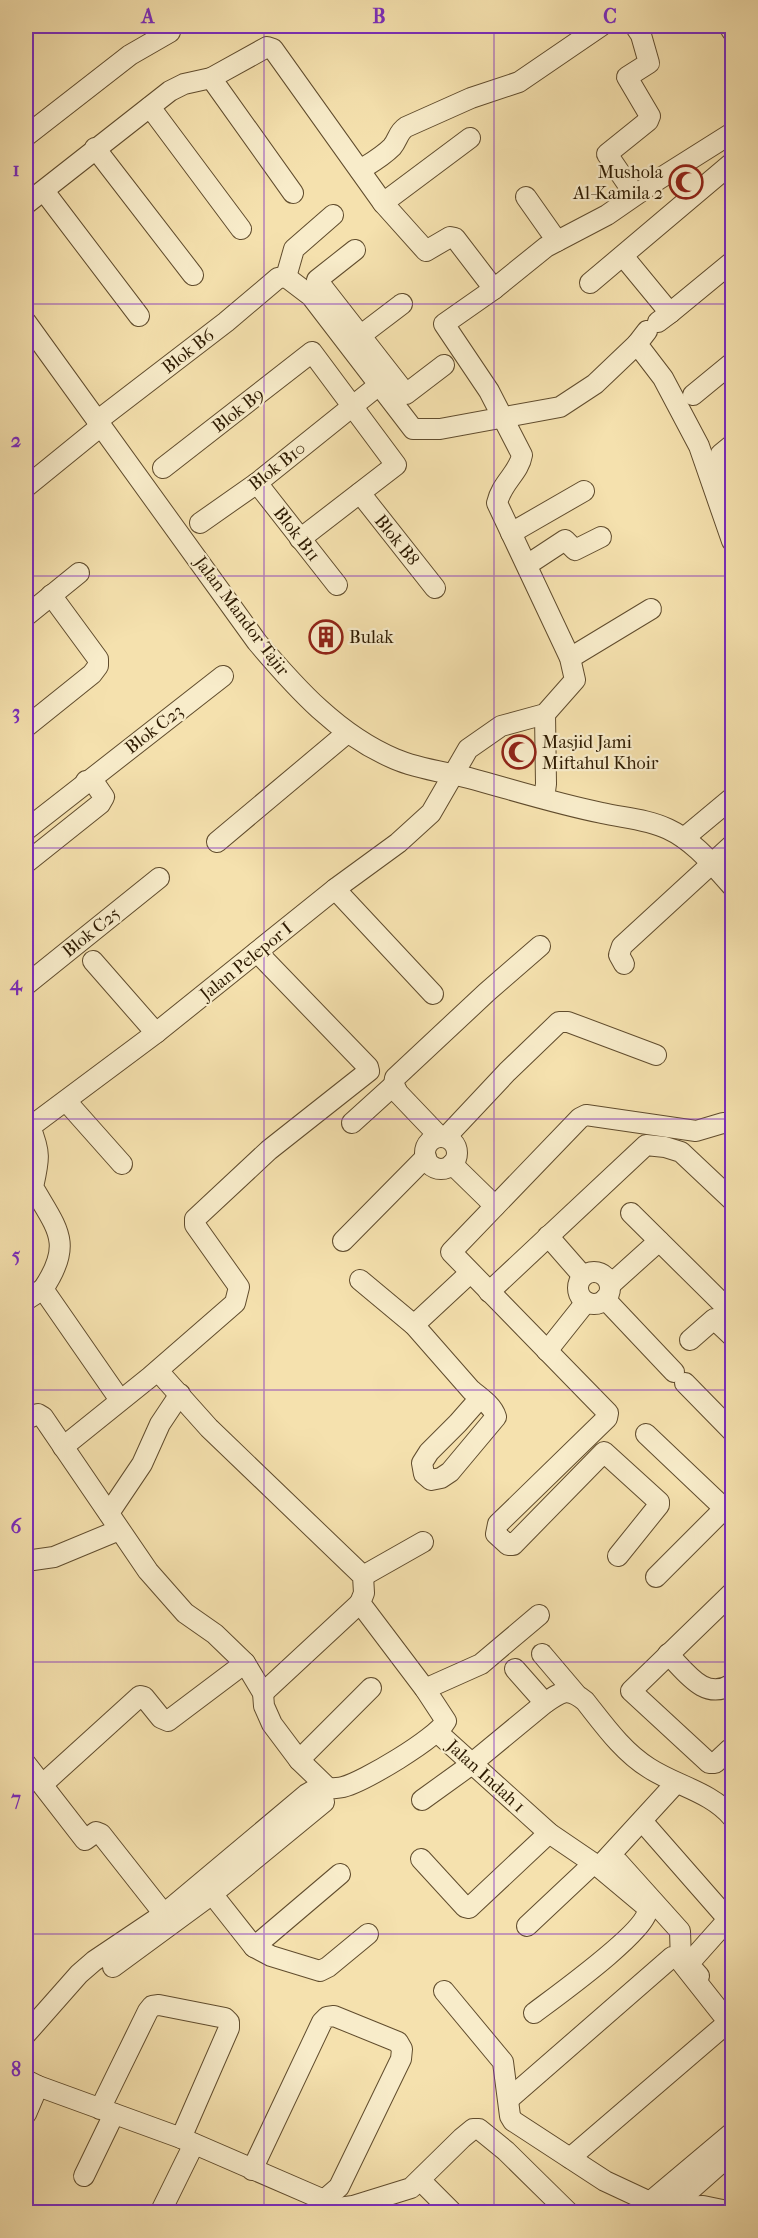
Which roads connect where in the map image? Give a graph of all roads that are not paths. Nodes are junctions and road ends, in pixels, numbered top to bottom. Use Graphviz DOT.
graph roads {
  1 [pos="601,26"];
  2 [pos="635,26"];
  3 [pos="729,26"];
  4 [pos="732,31"];
  5 [pos="170,32"];
  6 [pos="211,78"];
  7 [pos="150,107"];
  8 [pos="732,133"];
  9 [pos="26,136"];
  10 [pos="470,138"];
  11 [pos="95,148"];
  12 [pos="732,164"];
  13 [pos="360,170"];
  14 [pos="44,190"];
  15 [pos="293,193"];
  16 [pos="635,195"];
  17 [pos="526,197"];
  18 [pos="383,203"];
  19 [pos="26,204"];
  20 [pos="333,215"];
  21 [pos="241,229"];
  22 [pos="557,241"];
  23 [pos="355,250"];
  24 [pos="623,256"];
  25 [pos="732,262"];
  26 [pos="193,275"];
  27 [pos="282,277"];
  28 [pos="590,283"];
  29 [pos="494,289"];
  30 [pos="402,304"];
  31 [pos="139,316"];
  32 [pos="26,322"];
  33 [pos="653,328"];
  34 [pos="354,340"];
  35 [pos="732,363"];
  36 [pos="444,365"];
  37 [pos="379,386"];
  38 [pos="693,395"];
  39 [pos="353,407"];
  40 [pos="503,416"];
  41 [pos="99,424"];
  42 [pos="727,450"];
  43 [pos="163,468"];
  44 [pos="257,483"];
  45 [pos="732,484"];
  46 [pos="26,487"];
  47 [pos="584,491"];
  48 [pos="360,493"];
  49 [pos="200,524"];
  50 [pos="511,533"];
  51 [pos="601,537"];
  52 [pos="300,540"];
  53 [pos="732,541"];
  54 [pos="527,565"];
  55 [pos="79,573"];
  56 [pos="337,585"];
  57 [pos="435,588"];
  58 [pos="51,596"];
  59 [pos="651,609"];
  60 [pos="26,616"];
  61 [pos="570,658"];
  62 [pos="223,676"];
  63 [pos="545,714"];
  64 [pos="26,727"];
  65 [pos="347,733"];
  66 [pos="453,774"];
  67 [pos="86,781"];
  68 [pos="544,798"];
  69 [pos="732,798"];
  70 [pos="26,830"];
  71 [pos="684,838"];
  72 [pos="217,842"];
  73 [pos="732,845"];
  74 [pos="26,863"];
  75 [pos="711,864"];
  76 [pos="159,878"];
  77 [pos="732,886"];
  78 [pos="335,889"];
  79 [pos="540,946"];
  80 [pos="257,952"];
  81 [pos="280,960"];
  82 [pos="93,961"];
  83 [pos="624,964"];
  84 [pos="28,977"];
  85 [pos="433,994"];
  86 [pos="156,1034"];
  87 [pos="656,1055"];
  88 [pos="394,1082"];
  89 [pos="66,1101"];
  90 [pos="352,1123"];
  91 [pos="28,1124"];
  92 [pos="732,1124"];
  93 [pos="696,1131"];
  94 [pos="443,1137"];
  95 [pos="681,1152"];
  96 [pos="426,1156"];
  97 [pos="122,1164"];
  98 [pos="452,1164"];
  99 [pos="29,1188"];
  100 [pos="730,1193"];
  101 [pos="495,1206"];
  102 [pos="631,1213"];
  103 [pos="548,1236"];
  104 [pos="343,1241"];
  105 [pos="659,1241"];
  106 [pos="470,1273"];
  107 [pos="583,1276"];
  108 [pos="360,1280"];
  109 [pos="43,1289"];
  110 [pos="489,1292"];
  111 [pos="600,1295"];
  112 [pos="26,1300"];
  113 [pos="732,1313"];
  114 [pos="414,1325"];
  115 [pos="732,1336"];
  116 [pos="690,1340"];
  117 [pos="547,1351"];
  118 [pos="158,1371"];
  119 [pos="180,1394"];
  120 [pos="480,1398"];
  121 [pos="120,1400"];
  122 [pos="26,1419"];
  123 [pos="732,1431"];
  124 [pos="646,1434"];
  125 [pos="587,1435"];
  126 [pos="63,1447"];
  127 [pos="604,1452"];
  128 [pos="729,1505"];
  129 [pos="114,1521"];
  130 [pos="423,1542"];
  131 [pos="618,1556"];
  132 [pos="26,1561"];
  133 [pos="363,1576"];
  134 [pos="656,1577"];
  135 [pos="732,1593"];
  136 [pos="360,1603"];
  137 [pos="539,1615"];
  138 [pos="542,1654"];
  139 [pos="668,1654"];
  140 [pos="245,1663"];
  141 [pos="515,1669"];
  142 [pos="732,1684"];
  143 [pos="371,1688"];
  144 [pos="426,1689"];
  145 [pos="262,1693"];
  146 [pos="576,1694"];
  147 [pos="544,1702"];
  148 [pos="437,1732"];
  149 [pos="730,1749"];
  150 [pos="299,1760"];
  151 [pos="472,1763"];
  152 [pos="26,1764"];
  153 [pos="676,1783"];
  154 [pos="43,1784"];
  155 [pos="327,1796"];
  156 [pos="422,1800"];
  157 [pos="730,1809"];
  158 [pos="642,1821"];
  159 [pos="549,1833"];
  160 [pos="421,1859"];
  161 [pos="618,1862"];
  162 [pos="596,1866"];
  163 [pos="340,1874"];
  164 [pos="207,1889"];
  165 [pos="164,1914"];
  166 [pos="527,1926"];
  167 [pos="368,1934"];
  168 [pos="254,1947"];
  169 [pos="672,1957"];
  170 [pos="113,1967"];
  171 [pos="444,1991"];
  172 [pos="534,2013"];
  173 [pos="732,2013"];
  174 [pos="26,2034"];
  175 [pos="32,2083"];
  176 [pos="508,2099"];
  177 [pos="107,2112"];
  178 [pos="26,2114"];
  179 [pos="732,2133"];
  180 [pos="187,2141"];
  181 [pos="732,2153"];
  182 [pos="570,2158"];
  183 [pos="252,2170"];
  184 [pos="84,2176"];
  185 [pos="420,2180"];
  186 [pos="339,2187"];
  187 [pos="324,2200"];
  188 [pos="650,2202"];
  189 [pos="353,2206"];
  190 [pos="671,2207"];
  191 [pos="161,2211"];
  192 [pos="452,2212"];
  193 [pos="568,2212"];
  194 [pos="732,2212"];
  1 -- 13 [label="street"];
  2 -- 16 [label="street"];
  3 -- 4 [label="street"];
  5 -- 9 [label="street"];
  6 -- 7 [label="street"];
  6 -- 13 [label="street"];
  6 -- 15 [label="street"];
  7 -- 11 [label="street"];
  7 -- 21 [label="street"];
  8 -- 16 [label="street"];
  10 -- 18 [label="street"];
  11 -- 14 [label="street"];
  11 -- 26 [label="street"];
  12 -- 24 [label="street"];
  13 -- 18 [label="street"];
  14 -- 19 [label="street"];
  14 -- 31 [label="street"];
  16 -- 22 [label="street"];
  17 -- 22 [label="street"];
  18 -- 29 [label="street"];
  20 -- 27 [label="street"];
  22 -- 29 [label="street"];
  23 -- 34 [label="street"];
  24 -- 28 [label="street"];
  24 -- 33 [label="street"];
  25 -- 33 [label="street"];
  27 -- 34 [label="street"];
  27 -- 41 [label="street, Blok B6"];
  29 -- 40 [label="street"];
  30 -- 34 [label="street"];
  32 -- 41 [label="street, Jalan Mandor Tajir"];
  33 -- 40 [label="street"];
  33 -- 53 [label="street"];
  34 -- 36 [label="street"];
  34 -- 37 [label="street"];
  35 -- 38 [label="street"];
  37 -- 39 [label="street, Blok B10"];
  37 -- 40 [label="street"];
  39 -- 43 [label="street, Blok B9"];
  39 -- 44 [label="street, Blok B10"];
  39 -- 48 [label="street"];
  40 -- 50 [label="street"];
  41 -- 46 [label="street, Blok B6"];
  41 -- 65 [label="street, Jalan Mandor Tajir"];
  42 -- 45 [label="street"];
  44 -- 49 [label="street, Blok B10"];
  44 -- 52 [label="street, Blok B11"];
  47 -- 50 [label="street"];
  48 -- 52 [label="street"];
  48 -- 57 [label="street, Blok B8"];
  50 -- 54 [label="street"];
  51 -- 54 [label="street"];
  52 -- 56 [label="street, Blok B11"];
  54 -- 61 [label="street"];
  55 -- 58 [label="street"];
  58 -- 60 [label="street"];
  58 -- 64 [label="street"];
  59 -- 61 [label="street"];
  61 -- 63 [label="street"];
  62 -- 67 [label="street, Blok C23"];
  63 -- 66 [label="street, Jalan Pelepor I"];
  63 -- 68 [label="street"];
  65 -- 66 [label="street, Jalan Mandor Tajir"];
  65 -- 72 [label="street"];
  66 -- 68 [label="street, Jalan Mandor Tajir"];
  66 -- 78 [label="street, Jalan Pelepor I"];
  67 -- 70 [label="street, Blok C23"];
  67 -- 74 [label="street"];
  68 -- 71 [label="street, Jalan Mandor Tajir"];
  69 -- 71 [label="street"];
  71 -- 75 [label="street, Jalan Mandor Tajir"];
  73 -- 75 [label="street"];
  75 -- 77 [label="street, Jalan Mandor Tajir"];
  75 -- 83 [label="street"];
  76 -- 84 [label="street, Blok C25"];
  78 -- 80 [label="street, Jalan Pelepor I"];
  78 -- 85 [label="street"];
  79 -- 88 [label="street"];
  80 -- 86 [label="street, Jalan Pelepor I"];
  80 -- 118 [label="street"];
  81 -- 88 [label="street"];
  82 -- 86 [label="street"];
  86 -- 89 [label="street, Jalan Pelepor I"];
  87 -- 94 [label="street"];
  88 -- 90 [label="street"];
  88 -- 94 [label="street"];
  89 -- 91 [label="street, Jalan Pelepor I"];
  89 -- 97 [label="street"];
  91 -- 99 [label="street"];
  92 -- 93 [label="street"];
  93 -- 95 [label="street"];
  93 -- 101 [label="street"];
  94 -- 96 [label="street"];
  94 -- 98 [label="street"];
  95 -- 100 [label="street"];
  95 -- 103 [label="street"];
  96 -- 98 [label="street"];
  96 -- 104 [label="street"];
  98 -- 101 [label="street"];
  99 -- 109 [label="street"];
  101 -- 106 [label="street"];
  102 -- 105 [label="street"];
  103 -- 107 [label="street"];
  103 -- 110 [label="street"];
  105 -- 111 [label="street"];
  105 -- 113 [label="street"];
  106 -- 110 [label="street"];
  106 -- 114 [label="street"];
  107 -- 111 [label="street"];
  107 -- 111 [label="street"];
  108 -- 114 [label="street"];
  109 -- 112 [label="street"];
  109 -- 121 [label="street"];
  110 -- 117 [label="street"];
  111 -- 117 [label="street"];
  111 -- 123 [label="street"];
  114 -- 120 [label="street"];
  115 -- 116 [label="street"];
  117 -- 125 [label="street"];
  118 -- 119 [label="street"];
  118 -- 121 [label="street"];
  119 -- 129 [label="street"];
  119 -- 133 [label="street"];
  121 -- 126 [label="street"];
  122 -- 126 [label="street"];
  124 -- 128 [label="street"];
  125 -- 127 [label="street"];
  125 -- 127 [label="street"];
  126 -- 129 [label="street"];
  127 -- 131 [label="street"];
  128 -- 134 [label="street"];
  129 -- 132 [label="street"];
  129 -- 140 [label="street"];
  130 -- 133 [label="street"];
  133 -- 136 [label="street"];
  135 -- 139 [label="street"];
  136 -- 144 [label="street"];
  136 -- 145 [label="street"];
  137 -- 144 [label="street"];
  138 -- 146 [label="street"];
  139 -- 142 [label="street"];
  139 -- 149 [label="street"];
  140 -- 145 [label="street"];
  140 -- 154 [label="street"];
  141 -- 147 [label="street"];
  143 -- 150 [label="street"];
  144 -- 148 [label="street"];
  145 -- 150 [label="street"];
  146 -- 147 [label="street"];
  146 -- 153 [label="street"];
  147 -- 151 [label="street"];
  148 -- 151 [label="street, Jalan Indah 1"];
  148 -- 155 [label="street, Jalan Indah 1"];
  150 -- 155 [label="street"];
  151 -- 156 [label="street"];
  151 -- 159 [label="street, Jalan Indah 1"];
  152 -- 154 [label="street"];
  153 -- 157 [label="street"];
  153 -- 158 [label="street"];
  154 -- 165 [label="street"];
  155 -- 164 [label="street, Jalan Indah 1"];
  158 -- 162 [label="street"];
  158 -- 173 [label="street"];
  159 -- 160 [label="street"];
  159 -- 162 [label="street, Jalan Indah 1"];
  161 -- 182 [label="street"];
  162 -- 166 [label="street"];
  162 -- 172 [label="street, Jalan Indah 1"];
  163 -- 168 [label="street"];
  164 -- 165 [label="street, Jalan Indah 1"];
  164 -- 168 [label="street"];
  164 -- 170 [label="street"];
  165 -- 174 [label="street, Jalan Indah 1"];
  167 -- 168 [label="street"];
  169 -- 176 [label="street"];
  171 -- 176 [label="street"];
  175 -- 177 [label="street"];
  175 -- 178 [label="street"];
  176 -- 182 [label="street"];
  177 -- 180 [label="street"];
  177 -- 180 [label="street"];
  177 -- 184 [label="street"];
  179 -- 188 [label="street"];
  180 -- 183 [label="street"];
  180 -- 191 [label="street"];
  181 -- 190 [label="street"];
  182 -- 188 [label="street"];
  183 -- 186 [label="street"];
  183 -- 187 [label="street"];
  185 -- 189 [label="street"];
  185 -- 192 [label="street"];
  185 -- 193 [label="street"];
  186 -- 187 [label="street"];
  186 -- 189 [label="street"];
  187 -- 189 [label="street"];
  188 -- 190 [label="street"];
  190 -- 194 [label="street"];
}
